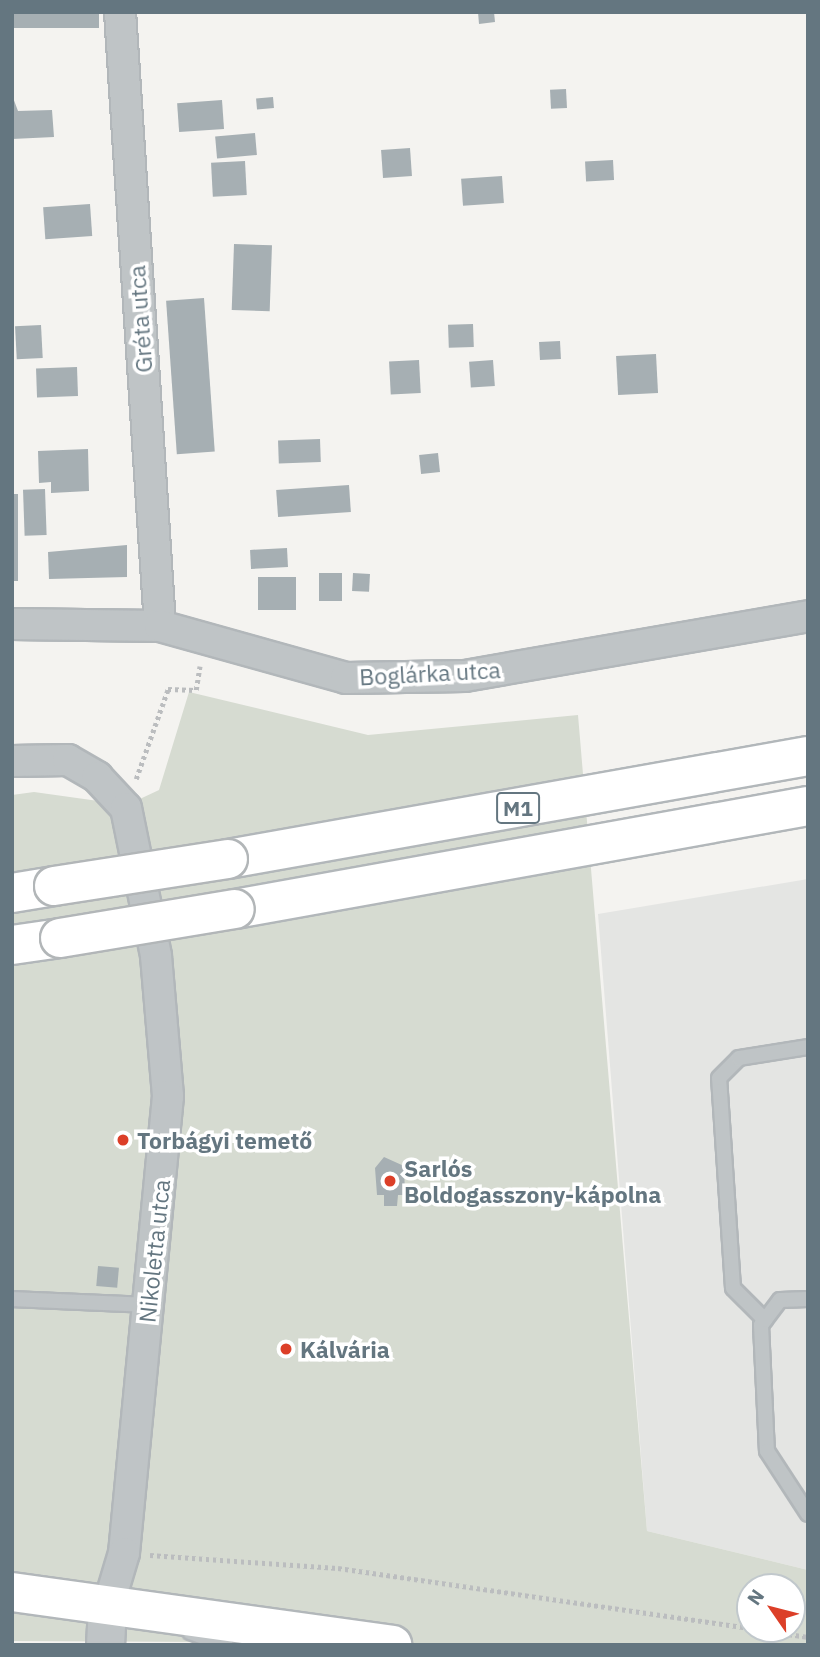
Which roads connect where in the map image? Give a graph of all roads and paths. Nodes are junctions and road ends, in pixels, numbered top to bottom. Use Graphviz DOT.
graph roads {
  1 [pos="120,12"];
  2 [pos="808,616"];
  3 [pos="12,624"];
  4 [pos="160,626"];
  5 [pos="196,690"];
  6 [pos="808,756"];
  7 [pos="12,761"];
  8 [pos="808,806"];
  9 [pos="126,808"];
  10 [pos="12,893"];
  11 [pos="12,945"];
  12 [pos="808,1047"];
  13 [pos="808,1299"];
  14 [pos="12,1300"];
  15 [pos="148,1305"];
  16 [pos="765,1320"];
  17 [pos="808,1514"];
  18 [pos="124,1553"];
  19 [pos="12,1592"];
  20 [pos="150,1615"];
  21 [pos="736,1627"];
  22 [pos="106,1628"];
  23 [pos="226,1645"];
  24 [pos="392,1645"];
  1 -- 4 [label="street, Gréta utca"];
  2 -- 4 [label="street, Boglárka utca"];
  3 -- 4 [label="street, Boglárka utca"];
  5 -- 9 [label="path"];
  6 -- 10 [label="main road, M1, bridge"];
  7 -- 9 [label="street"];
  8 -- 11 [label="main road, M1, bridge"];
  9 -- 15 [label="street, Nikoletta utca"];
  12 -- 16 [label="lane"];
  13 -- 16 [label="lane"];
  14 -- 15 [label="lane"];
  15 -- 18 [label="street, Nikoletta utca"];
  16 -- 17 [label="lane"];
  18 -- 21 [label="path"];
  18 -- 22 [label="street, Nikoletta utca"];
  19 -- 22 [label="main road"];
  20 -- 22 [label="main road"];
  20 -- 23 [label="lane"];
  20 -- 24 [label="main road"];
}
